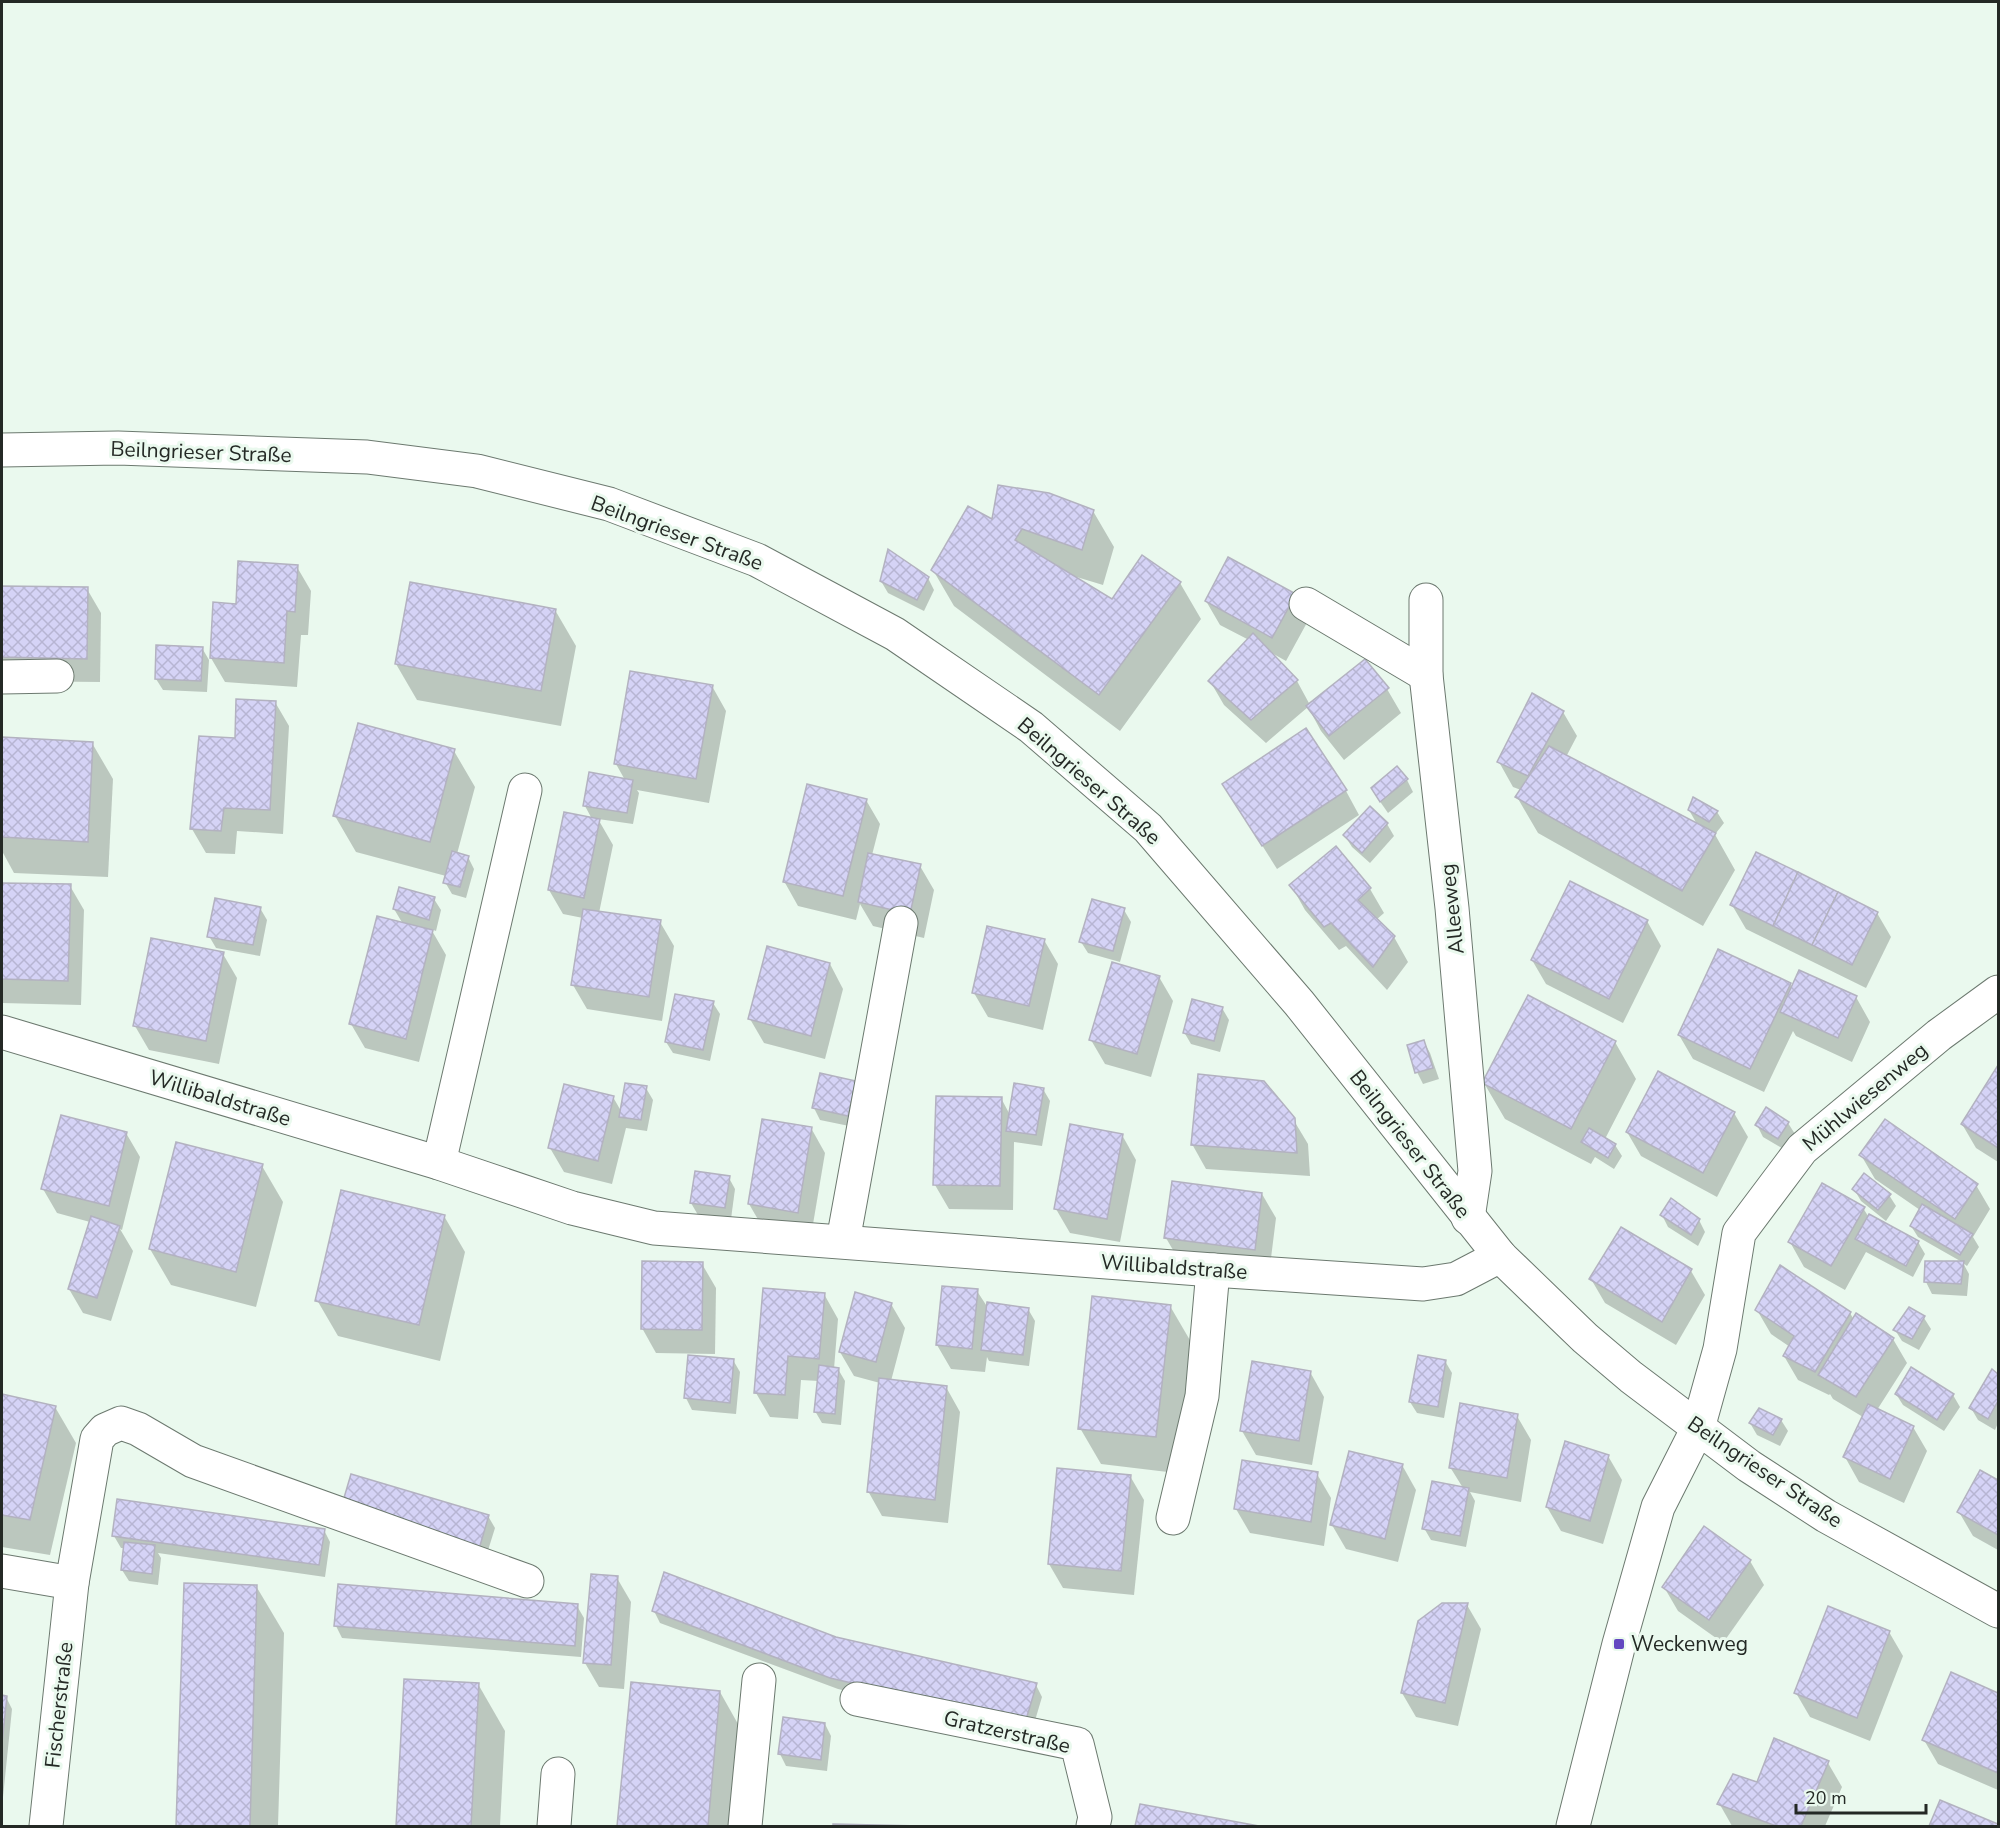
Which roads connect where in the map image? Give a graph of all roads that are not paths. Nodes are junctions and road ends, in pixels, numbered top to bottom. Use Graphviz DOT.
graph roads {
  1 [pos="2,450"];
  2 [pos="1426,600"];
  3 [pos="1306,604"];
  4 [pos="1426,675"];
  5 [pos="57,676"];
  6 [pos="2,677"];
  7 [pos="525,789"];
  8 [pos="901,923"];
  9 [pos="1998,992"];
  10 [pos="2,1032"];
  11 [pos="439,1163"];
  12 [pos="1468,1218"];
  13 [pos="843,1241"];
  14 [pos="1500,1256"];
  15 [pos="1213,1270"];
  16 [pos="1698,1428"];
  17 [pos="1173,1518"];
  18 [pos="2,1571"];
  19 [pos="527,1581"];
  20 [pos="72,1583"];
  21 [pos="1998,1611"];
  22 [pos="759,1680"];
  23 [pos="857,1699"];
  24 [pos="558,1774"];
  25 [pos="46,1827"];
  26 [pos="554,1827"];
  27 [pos="745,1827"];
  28 [pos="1093,1827"];
  29 [pos="1573,1827"];
  1 -- 12 [label="street, Beilngrieser Straße"];
  2 -- 4 [label="street, Alleeweg"];
  3 -- 4 [label="street"];
  4 -- 12 [label="street, Alleeweg"];
  5 -- 6 [label="street"];
  7 -- 11 [label="street"];
  8 -- 13 [label="street"];
  9 -- 16 [label="street, Mühlwiesenweg"];
  10 -- 11 [label="street, Willibaldstraße"];
  11 -- 13 [label="street, Willibaldstraße"];
  12 -- 14 [label="street, Beilngrieser Straße"];
  13 -- 15 [label="street, Willibaldstraße"];
  14 -- 15 [label="street, Willibaldstraße"];
  14 -- 16 [label="street, Beilngrieser Straße"];
  15 -- 17 [label="street"];
  16 -- 21 [label="street, Beilngrieser Straße"];
  16 -- 29 [label="street"];
  18 -- 20 [label="street"];
  19 -- 20 [label="street, Fischerstraße"];
  20 -- 25 [label="street, Fischerstraße"];
  22 -- 27 [label="street"];
  23 -- 28 [label="street, Gratzerstraße"];
  24 -- 26 [label="street"];
}
